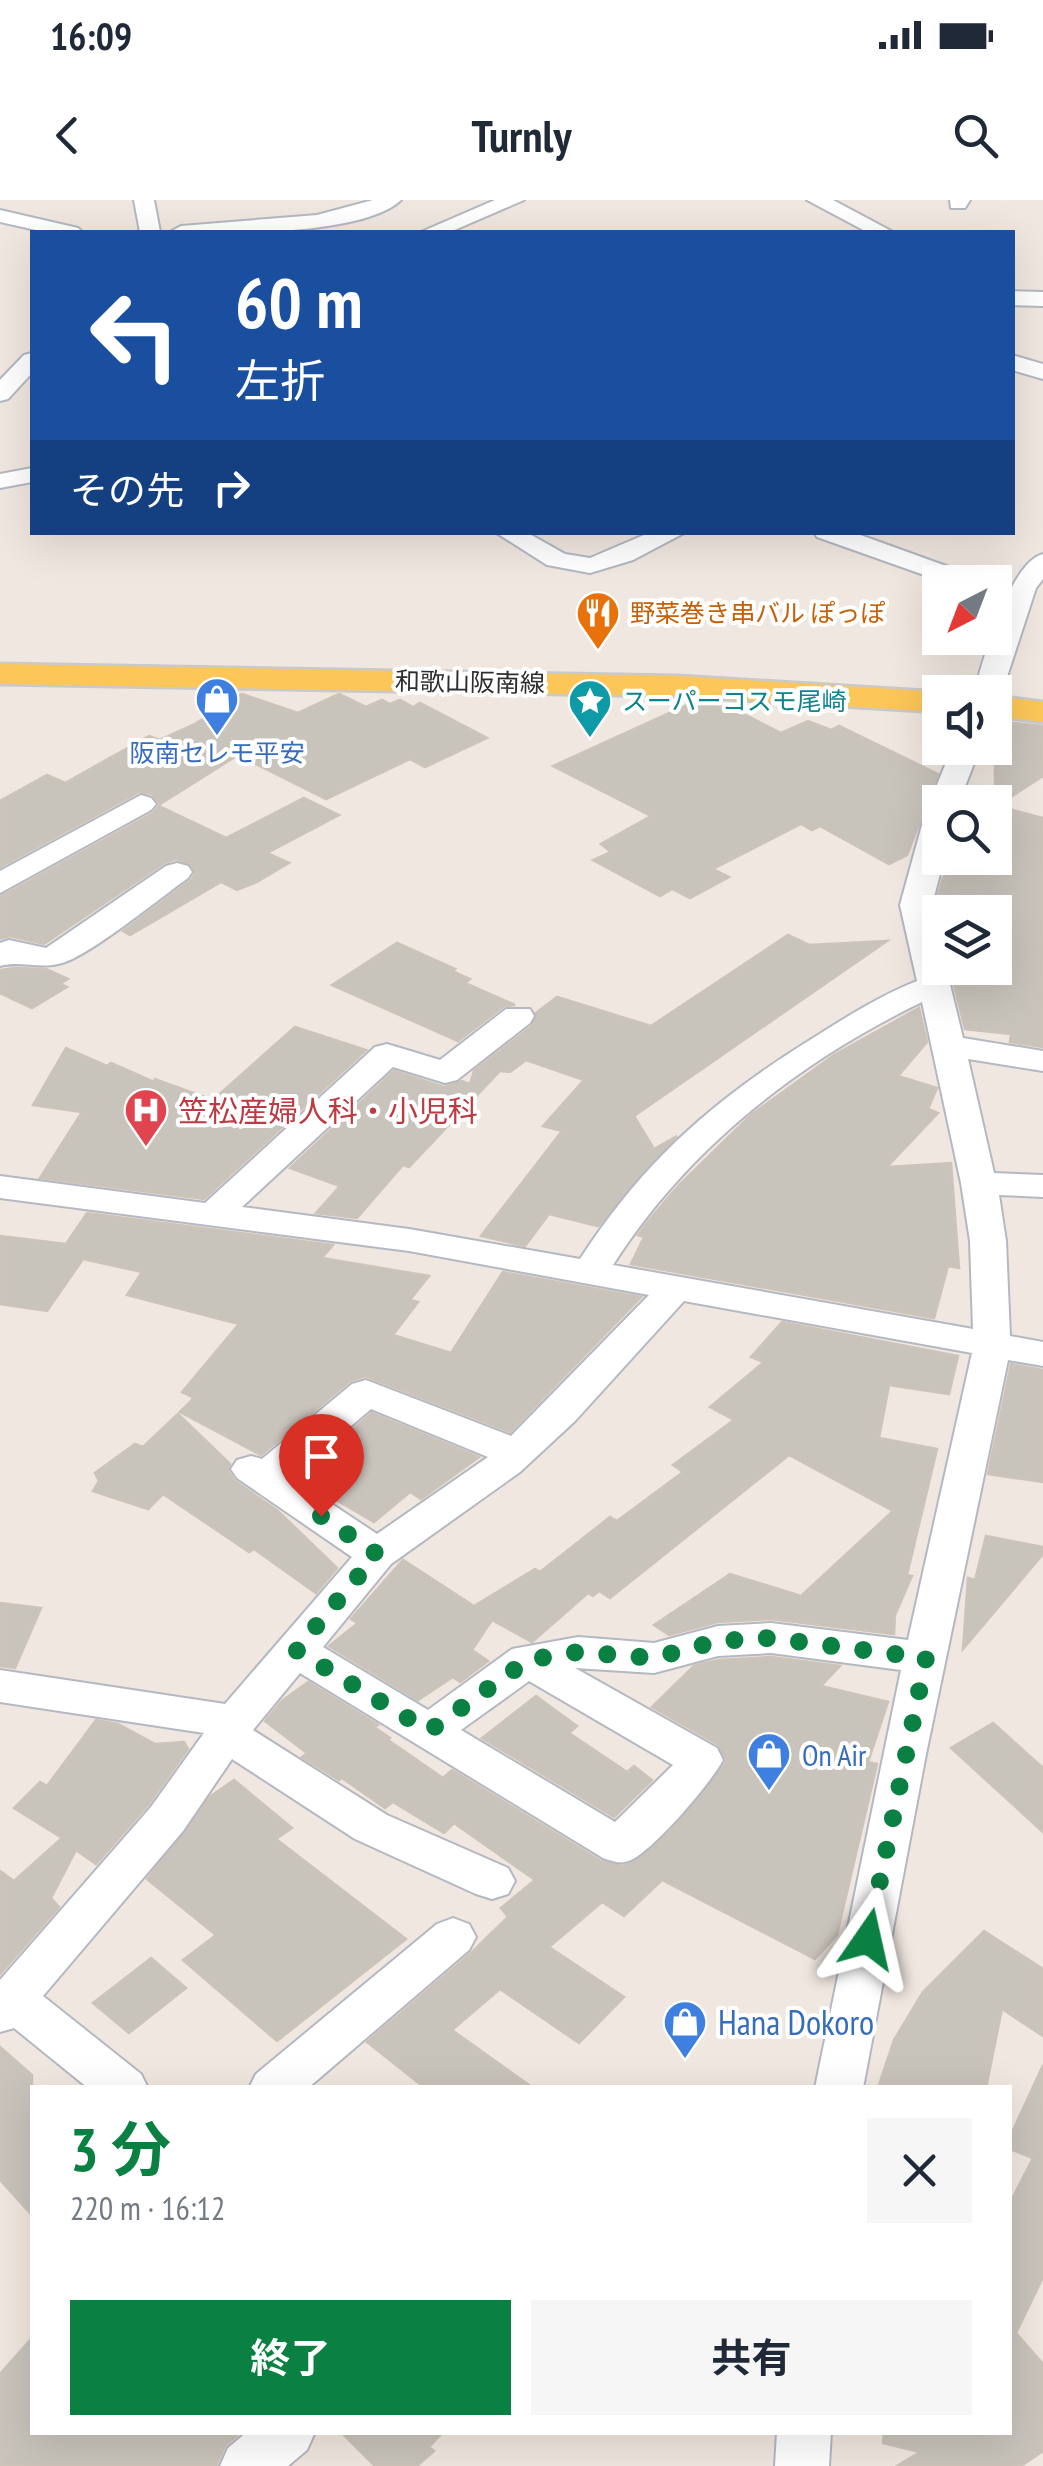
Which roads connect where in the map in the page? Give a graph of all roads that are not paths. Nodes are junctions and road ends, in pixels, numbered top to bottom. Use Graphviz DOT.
graph roads {
  1 [pos="36,200"];
  2 [pos="144,200"];
  3 [pos="514,200"];
  4 [pos="817,200"];
  5 [pos="392,205"];
  6 [pos="0,216"];
  7 [pos="310,220"];
  8 [pos="37,223"];
  9 [pos="63,230"];
  10 [pos="150,230"];
  11 [pos="231,230"];
  12 [pos="347,230"];
  13 [pos="437,230"];
  14 [pos="878,230"];
  15 [pos="1015,298"];
  16 [pos="1043,299"];
  17 [pos="30,362"];
  18 [pos="1015,363"];
  19 [pos="1043,372"];
  20 [pos="0,394"];
  21 [pos="30,475"];
  22 [pos="0,480"];
  23 [pos="511,535"];
  24 [pos="667,535"];
  25 [pos="834,535"];
  26 [pos="1043,562"];
  27 [pos="922,566"];
  28 [pos="1012,579"];
  29 [pos="0,674"];
  30 [pos="922,701"];
  31 [pos="1012,708"];
  32 [pos="1043,712"];
  33 [pos="141,804"];
  34 [pos="177,872"];
  35 [pos="924,875"];
  36 [pos="0,884"];
  37 [pos="0,956"];
  38 [pos="932,986"];
  39 [pos="518,1016"];
  40 [pos="948,1046"];
  41 [pos="1043,1061"];
  42 [pos="979,1183"];
  43 [pos="0,1186"];
  44 [pos="1043,1186"];
  45 [pos="214,1215"];
  46 [pos="590,1273"];
  47 [pos="676,1289"];
  48 [pos="992,1347"];
  49 [pos="1043,1354"];
  50 [pos="516,1453"];
  51 [pos="377,1554"];
  52 [pos="296,1650"];
  53 [pos="926,1658"];
  54 [pos="528,1660"];
  55 [pos="0,1686"];
  56 [pos="230,1728"];
  57 [pos="429,1731"];
  58 [pos="492,1882"];
  59 [pos="453,1937"];
  60 [pos="6,2006"];
  61 [pos="120,2085"];
  62 [pos="277,2085"];
  63 [pos="840,2085"];
  64 [pos="284,2435"];
  65 [pos="804,2435"];
  66 [pos="247,2466"];
  67 [pos="802,2466"];
  1 -- 8 [label="street"];
  2 -- 10 [label="street"];
  3 -- 13 [label="street"];
  4 -- 14 [label="street"];
  5 -- 7 [label="street"];
  6 -- 8 [label="street"];
  7 -- 11 [label="street"];
  7 -- 12 [label="street"];
  8 -- 9 [label="street"];
  15 -- 16 [label="street"];
  17 -- 20 [label="street"];
  18 -- 19 [label="street"];
  21 -- 22 [label="street"];
  23 -- 24 [label="street"];
  25 -- 27 [label="street"];
  26 -- 28 [label="street"];
  29 -- 30 [label="main road, 和歌山阪南線"];
  31 -- 32 [label="main road"];
  33 -- 36 [label="street"];
  34 -- 37 [label="street"];
  35 -- 38 [label="street"];
  38 -- 40 [label="street"];
  38 -- 46 [label="street"];
  39 -- 45 [label="street"];
  40 -- 41 [label="street"];
  40 -- 42 [label="street"];
  42 -- 44 [label="street"];
  42 -- 48 [label="street"];
  43 -- 45 [label="street"];
  45 -- 46 [label="street"];
  46 -- 47 [label="street"];
  47 -- 48 [label="street"];
  47 -- 50 [label="street"];
  48 -- 49 [label="street"];
  48 -- 53 [label="street"];
  50 -- 51 [label="street"];
  50 -- 51 [label="street"];
  51 -- 52 [label="street"];
  52 -- 56 [label="street"];
  52 -- 57 [label="street"];
  53 -- 54 [label="street"];
  53 -- 63 [label="street"];
  54 -- 57 [label="street"];
  54 -- 57 [label="street"];
  55 -- 56 [label="street"];
  56 -- 58 [label="street"];
  56 -- 60 [label="street"];
  59 -- 62 [label="street"];
  60 -- 61 [label="street"];
  64 -- 66 [label="street"];
  65 -- 67 [label="street"];
}
